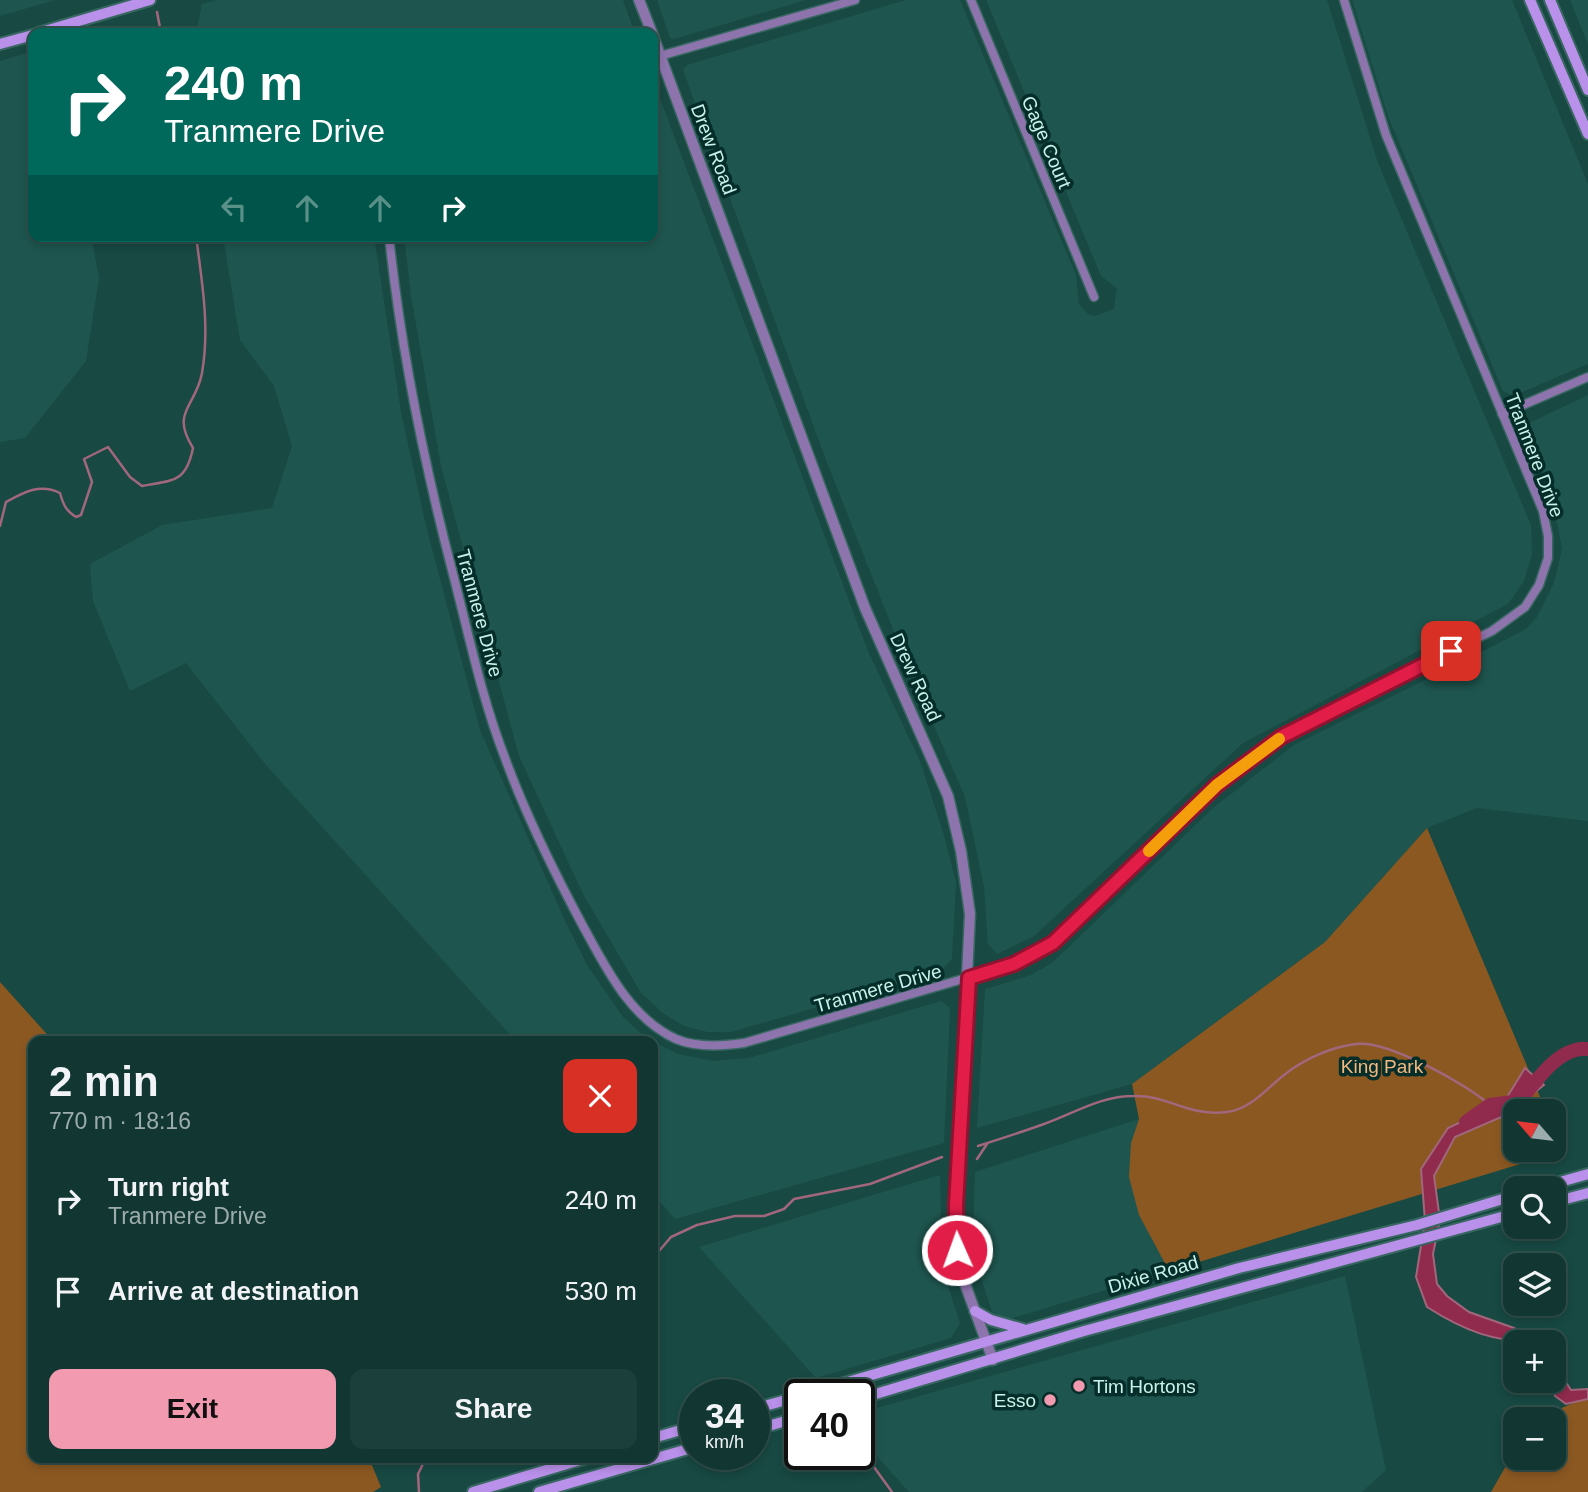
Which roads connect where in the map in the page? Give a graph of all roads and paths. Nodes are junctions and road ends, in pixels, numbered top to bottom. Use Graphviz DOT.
graph roads {
  1 [pos="150,0"];
  2 [pos="639,0"];
  3 [pos="855,0"];
  4 [pos="971,0"];
  5 [pos="1344,0"];
  6 [pos="1531,0"];
  7 [pos="1550,0"];
  8 [pos="56,28"];
  9 [pos="649,28"];
  10 [pos="28,36"];
  11 [pos="0,44"];
  12 [pos="658,57"];
  13 [pos="658,60"];
  14 [pos="1588,90"];
  15 [pos="1588,134"];
  16 [pos="390,242"];
  17 [pos="1094,297"];
  18 [pos="1588,377"];
  19 [pos="1503,414"];
  20 [pos="969,978"];
  21 [pos="1588,1174"];
  22 [pos="1566,1180"];
  23 [pos="1588,1193"];
  24 [pos="1503,1199"];
  25 [pos="1566,1199"];
  26 [pos="1503,1217"];
  27 [pos="975,1311"];
  28 [pos="1026,1329"];
  29 [pos="987,1341"];
  30 [pos="992,1360"];
  31 [pos="856,1379"];
  32 [pos="875,1394"];
  33 [pos="679,1431"];
  34 [pos="658,1437"];
  35 [pos="679,1452"];
  36 [pos="658,1458"];
  37 [pos="570,1463"];
  38 [pos="640,1463"];
  39 [pos="474,1492"];
  40 [pos="539,1492"];
  1 -- 8 [label="main road"];
  2 -- 9 [label="street, Drew Road"];
  3 -- 12 [label="street"];
  4 -- 17 [label="street, Gage Court"];
  5 -- 19 [label="street, Tranmere Drive"];
  6 -- 15 [label="main road"];
  7 -- 14 [label="main road"];
  10 -- 11 [label="main road"];
  13 -- 20 [label="street, Drew Road"];
  16 -- 20 [label="street, Tranmere Drive"];
  18 -- 19 [label="street"];
  19 -- 20 [label="street, Tranmere Drive"];
  20 -- 27 [label="street, Drew Road"];
  21 -- 22 [label="main road"];
  23 -- 25 [label="main road"];
  24 -- 28 [label="main road, Dixie Road"];
  26 -- 30 [label="main road, Dixie Road"];
  27 -- 28 [label="main road"];
  27 -- 29 [label="street, Drew Road"];
  28 -- 29 [label="main road, Dixie Road"];
  29 -- 30 [label="street, Drew Road"];
  29 -- 31 [label="main road, Dixie Road"];
  30 -- 32 [label="main road, Dixie Road"];
  33 -- 34 [label="main road"];
  35 -- 36 [label="main road"];
  37 -- 39 [label="main road"];
  38 -- 40 [label="main road"];
}
